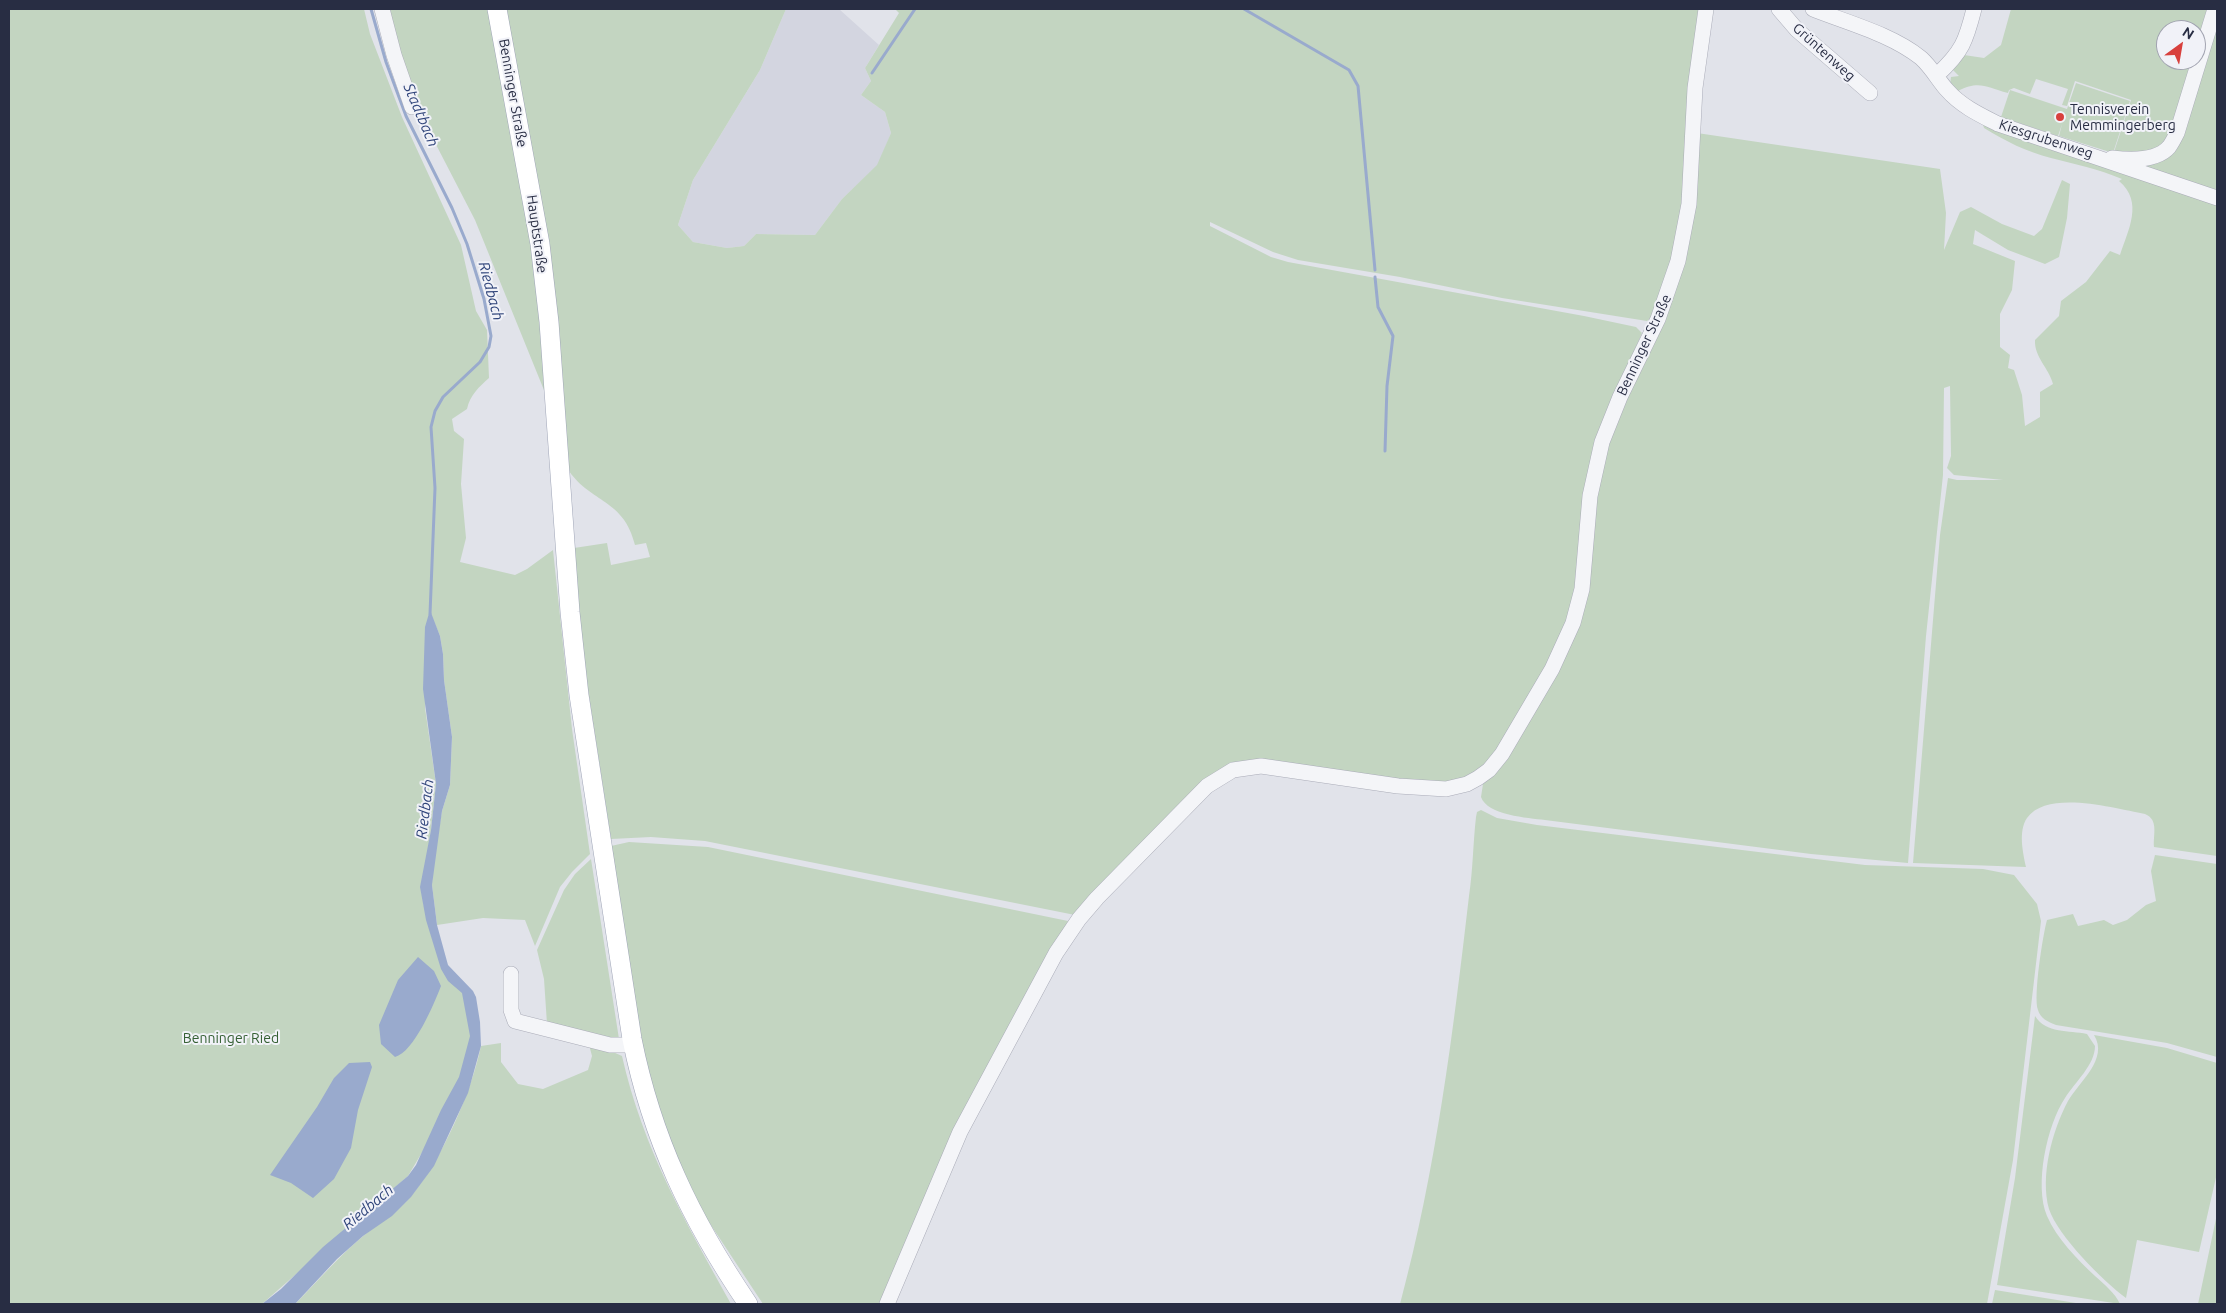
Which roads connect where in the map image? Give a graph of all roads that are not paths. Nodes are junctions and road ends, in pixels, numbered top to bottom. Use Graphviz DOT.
graph roads {
  1 [pos="382,9"];
  2 [pos="498,9"];
  3 [pos="1706,9"];
  4 [pos="1779,9"];
  5 [pos="1813,9"];
  6 [pos="1974,9"];
  7 [pos="2215,9"];
  8 [pos="1937,75"];
  9 [pos="1870,93"];
  10 [pos="412,107"];
  11 [pos="2099,156"];
  12 [pos="529,178"];
  13 [pos="2217,198"];
  14 [pos="511,974"];
  15 [pos="633,1045"];
  16 [pos="748,1304"];
  17 [pos="887,1304"];
  1 -- 10 [label="street"];
  2 -- 12 [label="main road, Benninger Straße"];
  3 -- 17 [label="street, Benninger Straße"];
  4 -- 9 [label="street, Grüntenweg"];
  5 -- 8 [label="street, Kiesgrubenweg"];
  6 -- 8 [label="street"];
  7 -- 11 [label="street"];
  8 -- 11 [label="street, Kiesgrubenweg"];
  11 -- 13 [label="street, Kiesgrubenweg"];
  12 -- 15 [label="main road, Hauptstraße"];
  14 -- 15 [label="street"];
  15 -- 16 [label="main road, Hauptstraße"];
}
